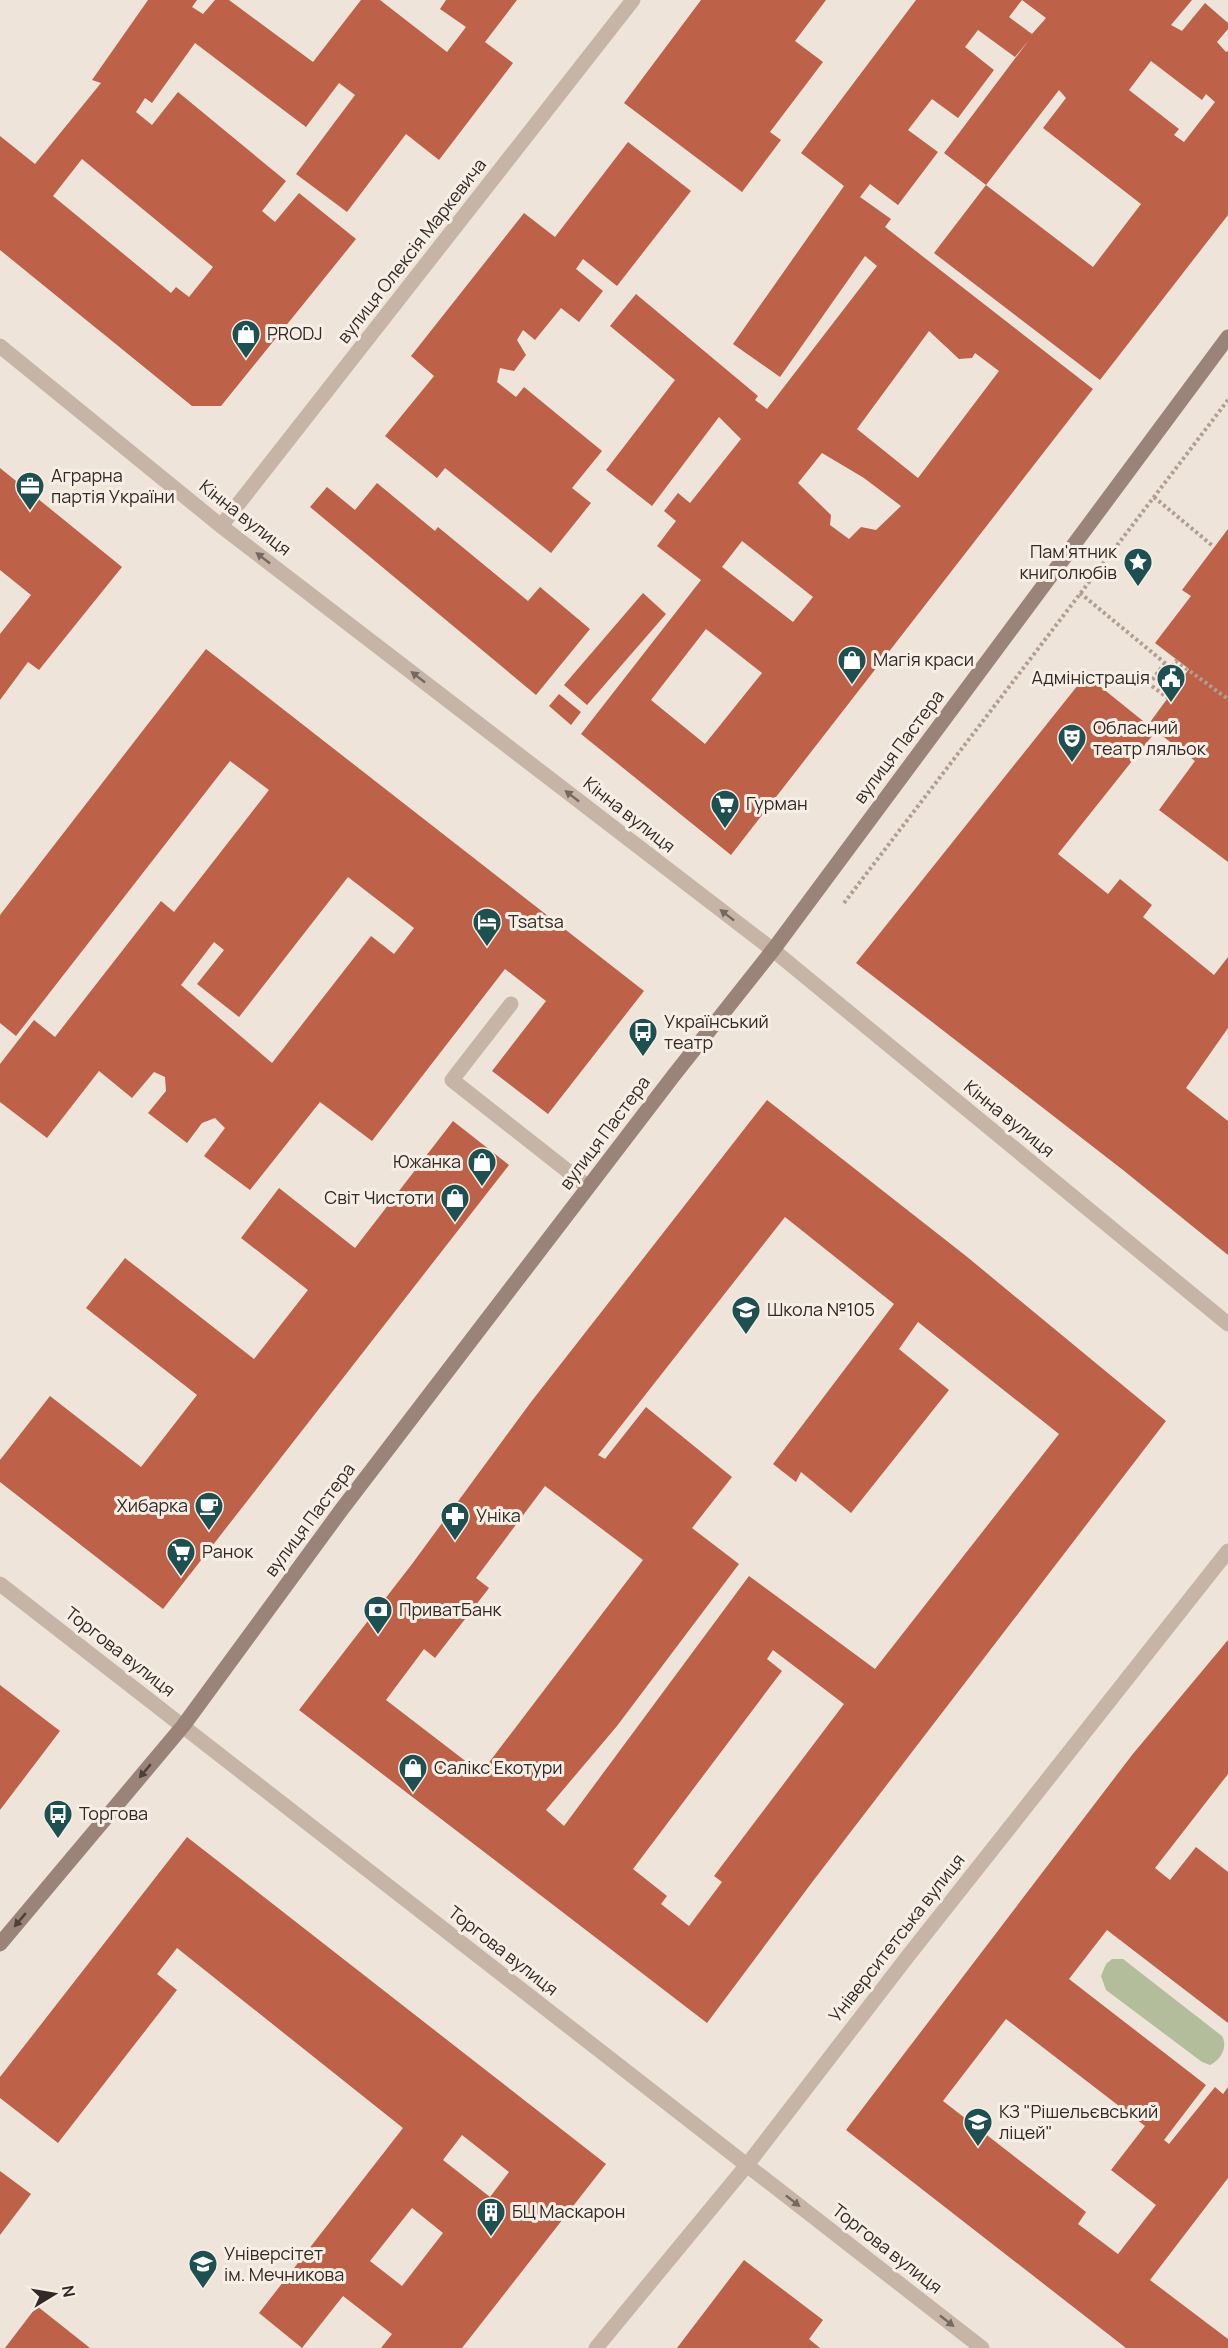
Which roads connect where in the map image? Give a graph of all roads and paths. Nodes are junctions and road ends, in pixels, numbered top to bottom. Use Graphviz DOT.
graph roads {
  1 [pos="633,0"];
  2 [pos="1228,337"];
  3 [pos="0,346"];
  4 [pos="1228,400"];
  5 [pos="1154,497"];
  6 [pos="221,526"];
  7 [pos="1214,547"];
  8 [pos="1080,594"];
  9 [pos="1165,663"];
  10 [pos="1167,698"];
  11 [pos="1228,699"];
  12 [pos="837,912"];
  13 [pos="773,950"];
  14 [pos="511,1004"];
  15 [pos="588,1187"];
  16 [pos="1228,1324"];
  17 [pos="1228,1551"];
  18 [pos="0,1584"];
  19 [pos="183,1726"];
  20 [pos="0,1944"];
  21 [pos="747,2165"];
  22 [pos="596,2348"];
  23 [pos="982,2348"];
  1 -- 6 [label="street, вулиця Олексія Маркевича"];
  2 -- 13 [label="street, вулиця Пастера"];
  3 -- 6 [label="street, Кінна вулиця"];
  4 -- 5 [label="path"];
  5 -- 7 [label="path"];
  5 -- 8 [label="path"];
  13 -- 6 [label="street, Кінна вулиця, one-way"];
  8 -- 9 [label="path"];
  8 -- 12 [label="path"];
  9 -- 10 [label="path"];
  9 -- 11 [label="path"];
  13 -- 15 [label="street, вулиця Пастера"];
  13 -- 16 [label="street, Кінна вулиця"];
  14 -- 15 [label="street"];
  15 -- 19 [label="street, вулиця Пастера"];
  17 -- 21 [label="street, Університетська вулиця"];
  18 -- 19 [label="street, Торгова вулиця"];
  19 -- 20 [label="street, вулиця Пастера, one-way"];
  19 -- 21 [label="street, Торгова вулиця"];
  21 -- 22 [label="street, Університетська вулиця"];
  21 -- 23 [label="street, Торгова вулиця, one-way"];
}
